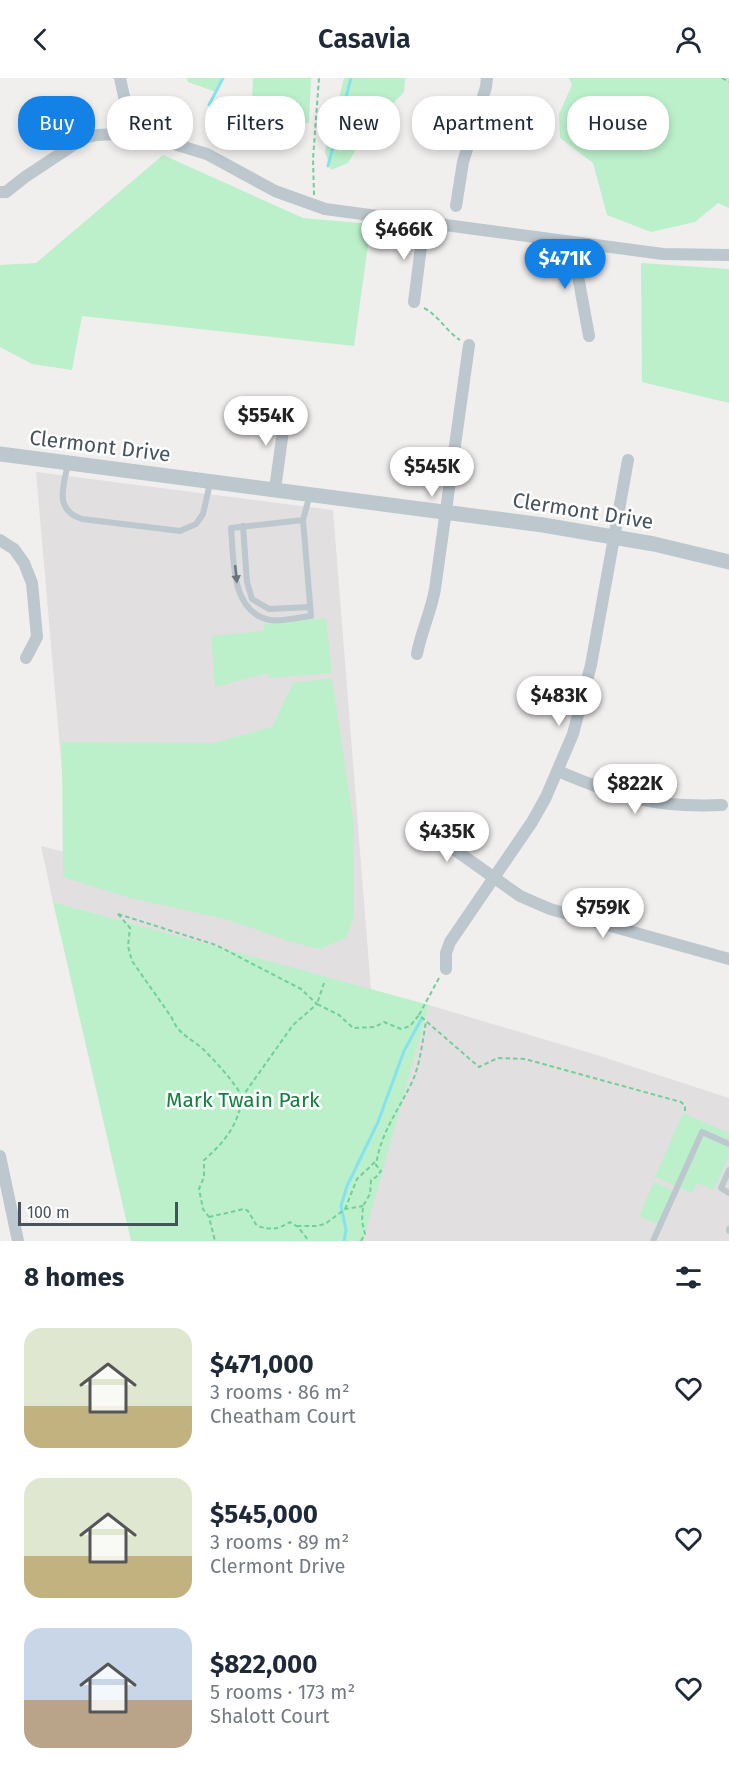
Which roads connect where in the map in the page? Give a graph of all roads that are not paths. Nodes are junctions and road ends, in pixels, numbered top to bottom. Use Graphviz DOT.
graph roads {
  1 [pos="120,78"];
  2 [pos="487,78"];
  3 [pos="124,96"];
  4 [pos="107,136"];
  5 [pos="193,149"];
  6 [pos="0,192"];
  7 [pos="456,206"];
  8 [pos="424,223"];
  9 [pos="581,243"];
  10 [pos="729,255"];
  11 [pos="414,302"];
  12 [pos="589,336"];
  13 [pos="469,345"];
  14 [pos="286,409"];
  15 [pos="0,454"];
  16 [pos="628,460"];
  17 [pos="68,463"];
  18 [pos="210,481"];
  19 [pos="275,489"];
  20 [pos="310,494"];
  21 [pos="445,511"];
  22 [pos="303,520"];
  23 [pos="243,526"];
  24 [pos="614,537"];
  25 [pos="0,540"];
  26 [pos="729,562"];
  27 [pos="310,607"];
  28 [pos="417,654"];
  29 [pos="26,658"];
  30 [pos="558,771"];
  31 [pos="722,805"];
  32 [pos="432,819"];
  33 [pos="494,879"];
  34 [pos="729,959"];
  35 [pos="446,969"];
  36 [pos="729,1144"];
  37 [pos="0,1156"];
  38 [pos="729,1170"];
  39 [pos="729,1193"];
  40 [pos="18,1241"];
  41 [pos="653,1241"];
  1 -- 3 [label="street"];
  2 -- 7 [label="street"];
  4 -- 6 [label="street"];
  5 -- 8 [label="street"];
  8 -- 9 [label="street"];
  8 -- 11 [label="street"];
  9 -- 10 [label="street"];
  9 -- 12 [label="street"];
  13 -- 21 [label="street"];
  14 -- 19 [label="street"];
  15 -- 17 [label="street, Clermont Drive"];
  16 -- 24 [label="street"];
  17 -- 18 [label="street, Clermont Drive"];
  17 -- 18 [label="lane"];
  18 -- 19 [label="street, Clermont Drive"];
  19 -- 20 [label="street, Clermont Drive"];
  20 -- 21 [label="street, Clermont Drive"];
  20 -- 22 [label="lane"];
  21 -- 24 [label="street, Clermont Drive"];
  21 -- 28 [label="street"];
  22 -- 23 [label="lane"];
  22 -- 27 [label="lane"];
  23 -- 27 [label="lane"];
  23 -- 27 [label="lane, one-way"];
  24 -- 26 [label="street, Clermont Drive"];
  24 -- 30 [label="street"];
  25 -- 29 [label="street"];
  30 -- 31 [label="street"];
  30 -- 33 [label="street"];
  32 -- 33 [label="street"];
  33 -- 34 [label="street"];
  33 -- 35 [label="street"];
  36 -- 41 [label="lane"];
  37 -- 40 [label="street"];
  38 -- 39 [label="lane"];
}
